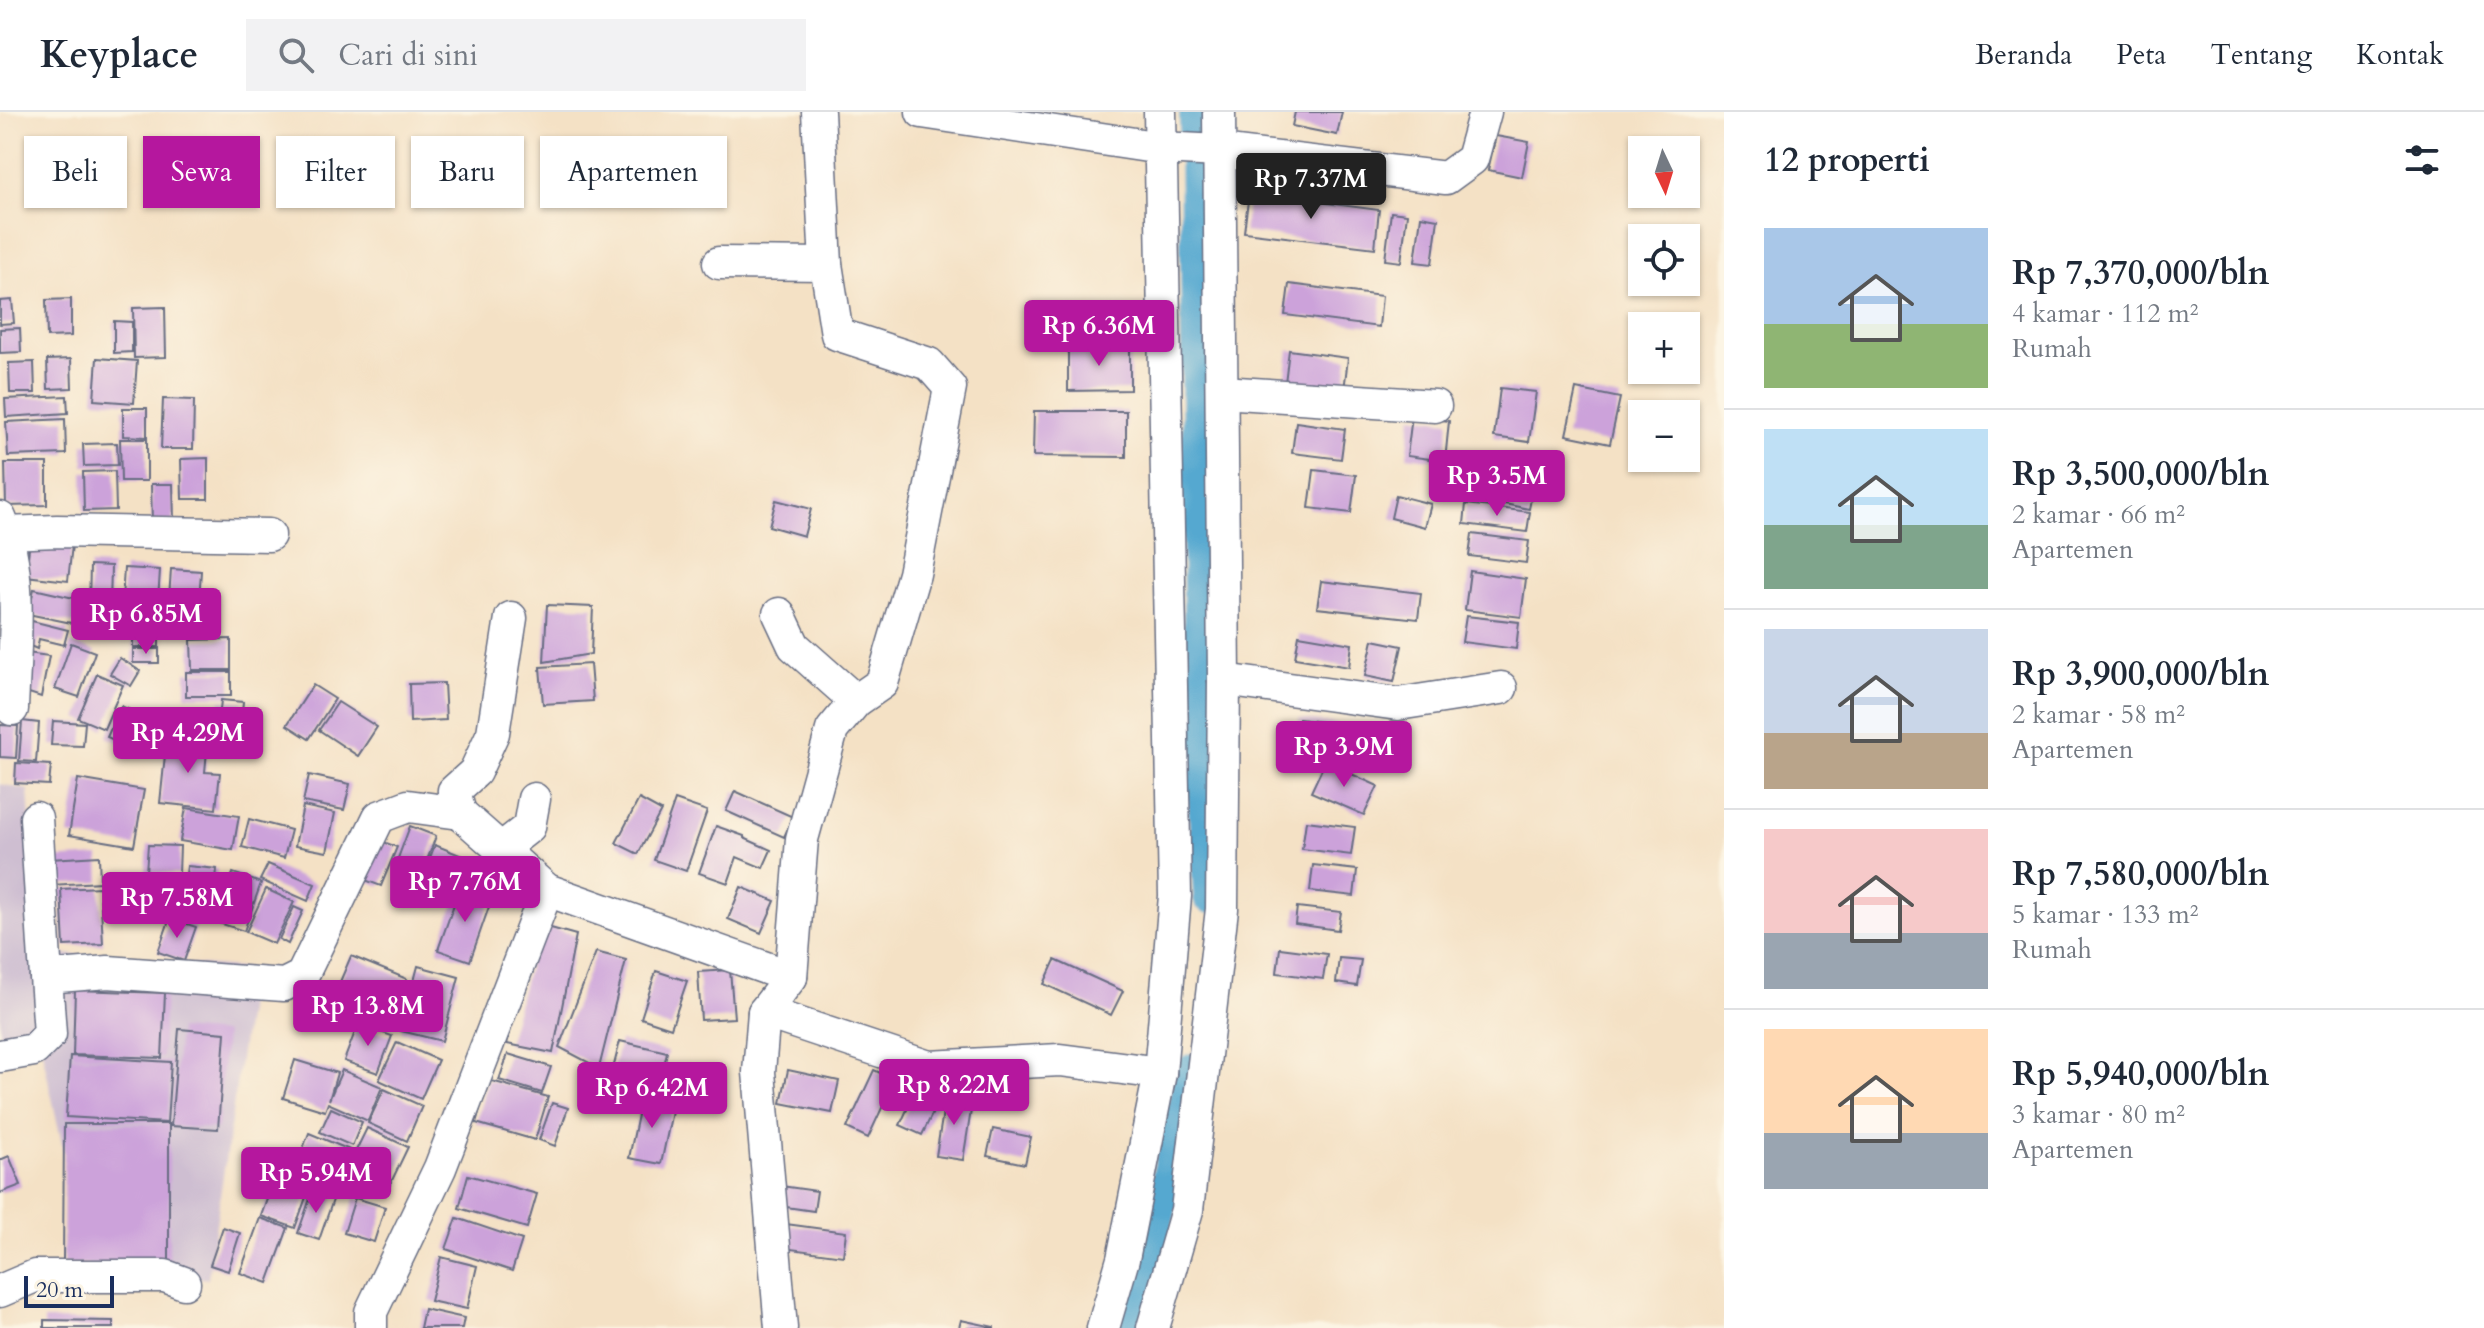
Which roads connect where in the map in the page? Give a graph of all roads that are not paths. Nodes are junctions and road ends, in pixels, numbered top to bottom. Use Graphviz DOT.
graph roads {
  1 [pos="818,112"];
  2 [pos="922,112"];
  3 [pos="1160,112"];
  4 [pos="1219,112"];
  5 [pos="1485,112"];
  6 [pos="1165,149"];
  7 [pos="1216,152"];
  8 [pos="719,263"];
  9 [pos="826,264"];
  10 [pos="1222,392"];
  11 [pos="1435,406"];
  12 [pos="3,526"];
  13 [pos="269,535"];
  14 [pos="779,614"];
  15 [pos="511,618"];
  16 [pos="1224,680"];
  17 [pos="1501,688"];
  18 [pos="856,701"];
  19 [pos="12,709"];
  20 [pos="534,799"];
  21 [pos="460,813"];
  22 [pos="36,818"];
  23 [pos="501,849"];
  24 [pos="547,890"];
  25 [pos="46,977"];
  26 [pos="791,977"];
  27 [pos="764,1012"];
  28 [pos="0,1056"];
  29 [pos="1160,1073"];
  30 [pos="184,1283"];
  31 [pos="0,1291"];
  32 [pos="371,1328"];
  33 [pos="781,1328"];
  34 [pos="1103,1328"];
  35 [pos="1153,1328"];
  1 -- 9 [label="street"];
  2 -- 6 [label="street"];
  3 -- 6 [label="street"];
  4 -- 7 [label="street"];
  5 -- 7 [label="street"];
  6 -- 7 [label="street"];
  6 -- 29 [label="street"];
  7 -- 10 [label="street"];
  8 -- 9 [label="street"];
  9 -- 18 [label="street"];
  10 -- 11 [label="street"];
  10 -- 16 [label="street"];
  12 -- 13 [label="street"];
  12 -- 19 [label="street"];
  14 -- 18 [label="street"];
  15 -- 21 [label="street"];
  16 -- 17 [label="street"];
  16 -- 35 [label="street"];
  18 -- 26 [label="street"];
  20 -- 23 [label="street"];
  21 -- 23 [label="street"];
  21 -- 25 [label="street"];
  22 -- 25 [label="street"];
  23 -- 24 [label="street"];
  24 -- 26 [label="street"];
  24 -- 32 [label="street"];
  25 -- 28 [label="street"];
  26 -- 27 [label="street"];
  27 -- 29 [label="street"];
  27 -- 33 [label="street"];
  29 -- 34 [label="street"];
  30 -- 31 [label="street"];
}
